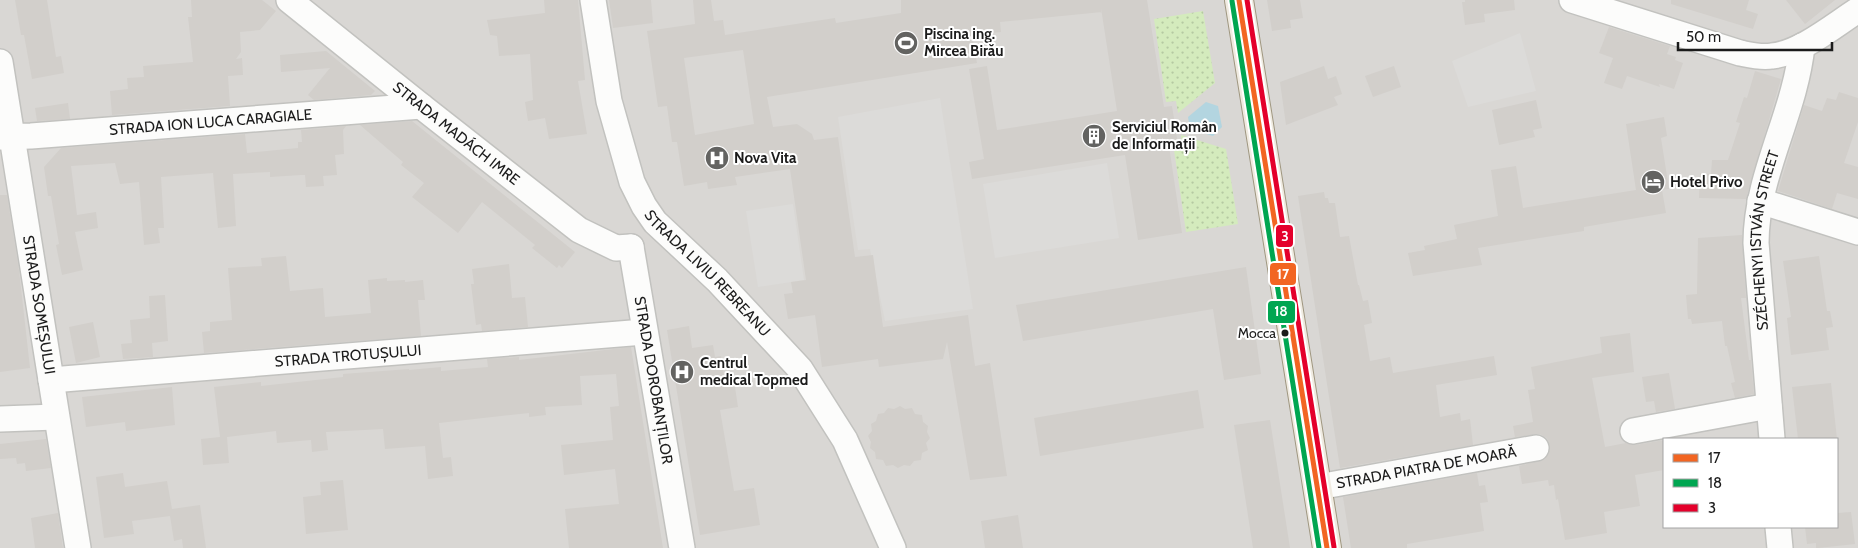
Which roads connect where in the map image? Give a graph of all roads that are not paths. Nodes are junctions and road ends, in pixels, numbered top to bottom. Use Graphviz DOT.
graph roads {
  1 [pos="289,0"];
  2 [pos="593,0"];
  3 [pos="1239,0"];
  4 [pos="1572,0"];
  5 [pos="1858,10"];
  6 [pos="1802,46"];
  7 [pos="0,62"];
  8 [pos="420,106"];
  9 [pos="6,136"];
  10 [pos="1760,201"];
  11 [pos="655,222"];
  12 [pos="1858,232"];
  13 [pos="631,247"];
  14 [pos="644,332"];
  15 [pos="51,380"];
  16 [pos="1769,406"];
  17 [pos="56,416"];
  18 [pos="0,419"];
  19 [pos="1634,431"];
  20 [pos="1772,438"];
  21 [pos="1536,448"];
  22 [pos="1318,487"];
  23 [pos="1778,528"];
  24 [pos="78,548"];
  25 [pos="682,548"];
  26 [pos="893,548"];
  27 [pos="1327,548"];
  28 [pos="1780,548"];
  1 -- 8 [label="street, STRADA MADÁCH IMRE"];
  2 -- 11 [label="street, STRADA LIVIU REBREANU"];
  3 -- 22 [label="main road"];
  4 -- 6 [label="street"];
  5 -- 6 [label="street"];
  6 -- 10 [label="street, SZÉCHENYI ISTVÁN STREET"];
  7 -- 9 [label="street, STRADA SOMEȘULUI"];
  8 -- 9 [label="street, STRADA ION LUCA CARAGIALE"];
  8 -- 13 [label="street, STRADA MADÁCH IMRE"];
  9 -- 15 [label="street, STRADA SOMEȘULUI"];
  10 -- 12 [label="street"];
  10 -- 16 [label="street, SZÉCHENYI ISTVÁN STREET"];
  11 -- 13 [label="street"];
  11 -- 26 [label="street, STRADA LIVIU REBREANU"];
  13 -- 14 [label="street, STRADA DOROBANȚILOR"];
  14 -- 15 [label="street, STRADA TROTUȘULUI"];
  14 -- 25 [label="street, STRADA DOROBANȚILOR"];
  15 -- 17 [label="street, STRADA SOMEȘULUI"];
  16 -- 19 [label="street"];
  16 -- 20 [label="street, SZÉCHENYI ISTVÁN STREET"];
  17 -- 18 [label="street"];
  17 -- 24 [label="street, STRADA SOMEȘULUI"];
  21 -- 22 [label="street, STRADA PIATRA DE MOARĂ"];
  22 -- 27 [label="main road"];
  23 -- 28 [label="street"];
}
